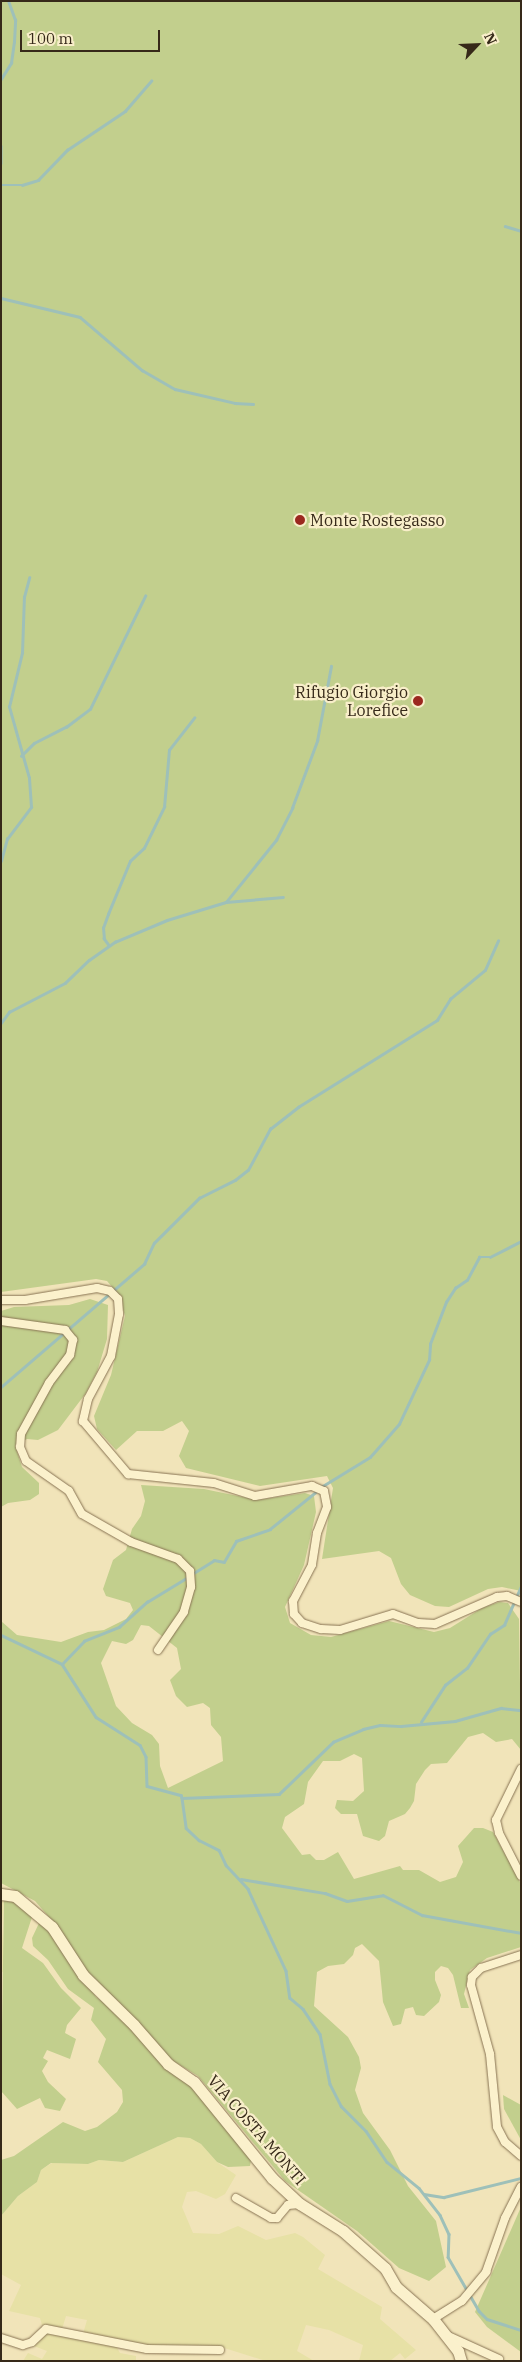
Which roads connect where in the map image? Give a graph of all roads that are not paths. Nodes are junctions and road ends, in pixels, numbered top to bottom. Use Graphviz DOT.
graph roads {
  1 [pos="1,1300"];
  2 [pos="1,1321"];
  3 [pos="521,1602"];
  4 [pos="158,1650"];
  5 [pos="521,1769"];
  6 [pos="521,1876"];
  7 [pos="1,1894"];
  8 [pos="521,1955"];
  9 [pos="521,2156"];
  10 [pos="521,2187"];
  11 [pos="236,2198"];
  12 [pos="300,2204"];
  13 [pos="432,2319"];
  14 [pos="444,2333"];
  15 [pos="1,2338"];
  16 [pos="220,2350"];
  17 [pos="499,2359"];
  18 [pos="461,2361"];
  1 -- 3 [label="street"];
  2 -- 4 [label="street"];
  5 -- 6 [label="street"];
  7 -- 12 [label="street, VIA COSTA MONTI"];
  8 -- 9 [label="street"];
  10 -- 13 [label="street"];
  11 -- 12 [label="street"];
  12 -- 13 [label="street, VIA COSTA MONTI"];
  13 -- 14 [label="street, VIA COSTA MONTI"];
  14 -- 17 [label="street"];
  14 -- 18 [label="street, VIA COSTA MONTI"];
  15 -- 16 [label="street"];
}
